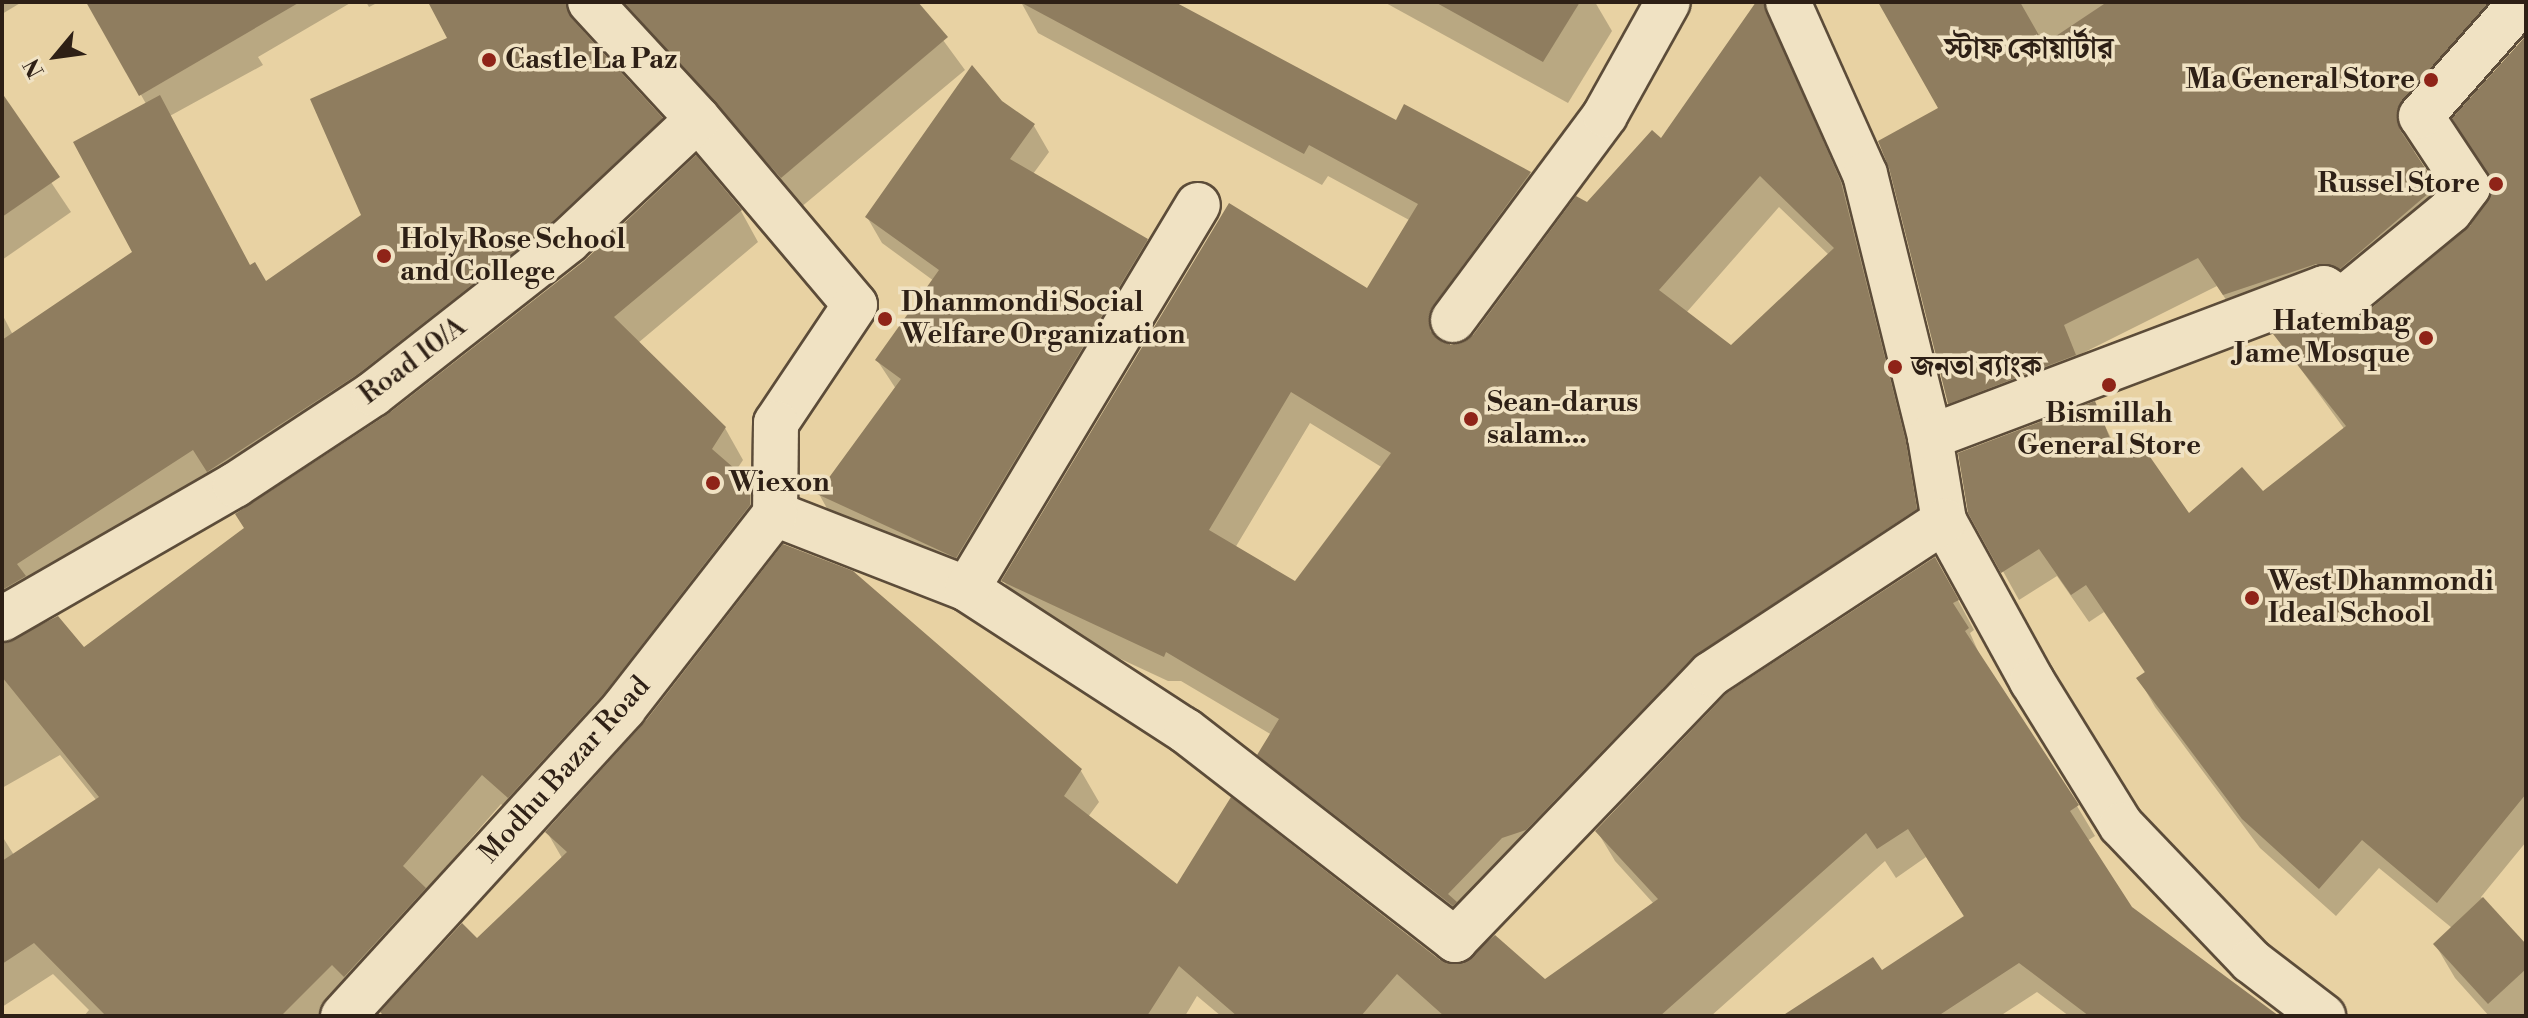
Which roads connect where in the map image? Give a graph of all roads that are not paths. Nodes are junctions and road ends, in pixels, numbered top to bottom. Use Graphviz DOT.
graph roads {
  1 [pos="590,2"];
  2 [pos="1668,2"];
  3 [pos="1788,2"];
  4 [pos="2522,2"];
  5 [pos="698,119"];
  6 [pos="1198,205"];
  7 [pos="1453,320"];
  8 [pos="1930,437"];
  9 [pos="775,514"];
  10 [pos="1944,521"];
  11 [pos="967,589"];
  12 [pos="2,619"];
  13 [pos="343,1016"];
  14 [pos="2323,1016"];
  1 -- 5 [label="street"];
  2 -- 7 [label="street"];
  3 -- 8 [label="street"];
  4 -- 8 [label="street"];
  5 -- 9 [label="street"];
  5 -- 12 [label="street, Road 10/A"];
  6 -- 11 [label="street"];
  8 -- 10 [label="street"];
  9 -- 11 [label="street"];
  9 -- 13 [label="street, Modhu Bazar Road"];
  10 -- 11 [label="street"];
  10 -- 14 [label="street"];
}
